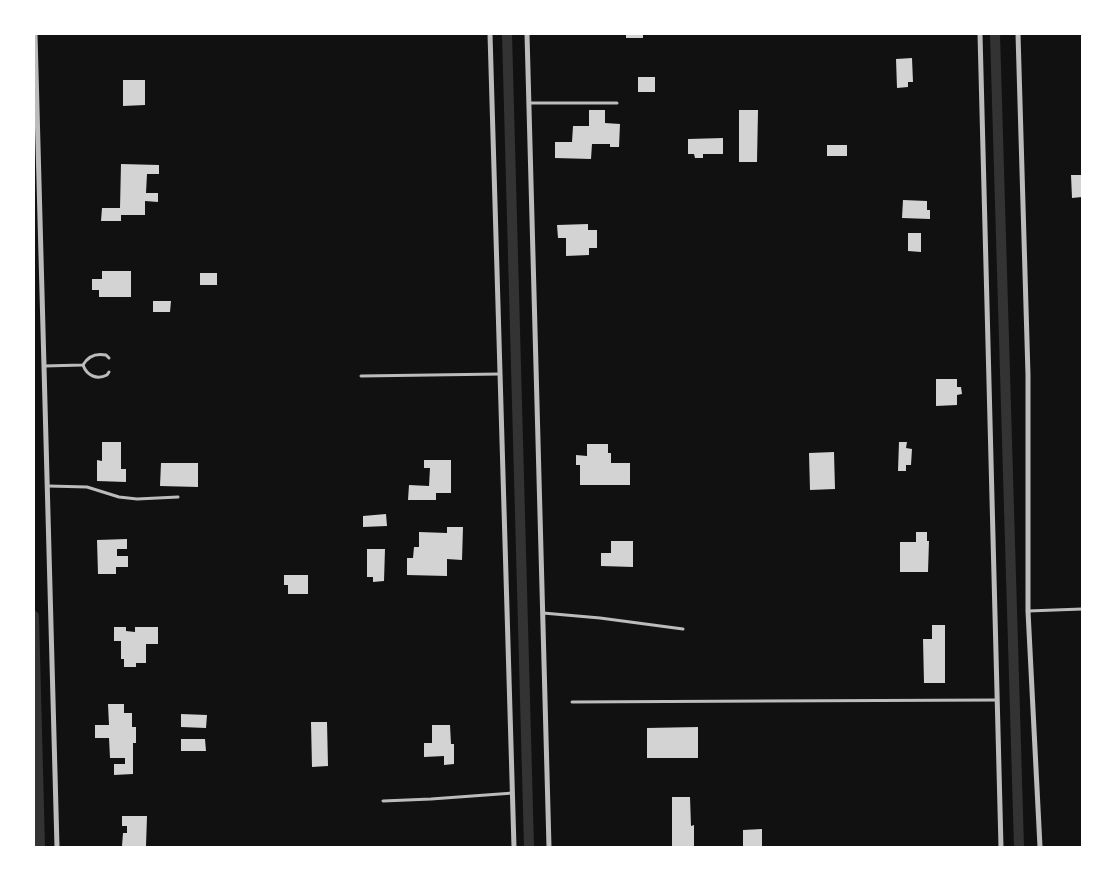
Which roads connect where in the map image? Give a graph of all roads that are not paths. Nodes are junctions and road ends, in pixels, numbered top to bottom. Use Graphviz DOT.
graph roads {
  1 [pos="35,34"];
  2 [pos="490,34"];
  3 [pos="527,34"];
  4 [pos="980,34"];
  5 [pos="1018,34"];
  6 [pos="529,103"];
  7 [pos="617,103"];
  8 [pos="108,358"];
  9 [pos="44,366"];
  10 [pos="83,366"];
  11 [pos="109,372"];
  12 [pos="500,374"];
  13 [pos="361,376"];
  14 [pos="48,486"];
  15 [pos="178,497"];
  16 [pos="1082,609"];
  17 [pos="1028,611"];
  18 [pos="543,613"];
  19 [pos="683,629"];
  20 [pos="997,700"];
  21 [pos="572,702"];
  22 [pos="512,793"];
  23 [pos="383,801"];
  24 [pos="56,847"];
  25 [pos="514,847"];
  26 [pos="549,847"];
  27 [pos="1001,847"];
  28 [pos="1040,847"];
  1 -- 9 [label="street"];
  2 -- 12 [label="street"];
  3 -- 6 [label="street"];
  4 -- 20 [label="street"];
  5 -- 17 [label="street"];
  6 -- 7 [label="lane"];
  6 -- 18 [label="street"];
  8 -- 10 [label="lane"];
  9 -- 10 [label="lane"];
  9 -- 14 [label="street"];
  10 -- 11 [label="lane"];
  12 -- 13 [label="lane"];
  12 -- 22 [label="street"];
  14 -- 15 [label="lane"];
  14 -- 24 [label="street"];
  16 -- 17 [label="lane"];
  17 -- 28 [label="street"];
  18 -- 19 [label="lane"];
  18 -- 26 [label="street"];
  20 -- 21 [label="lane"];
  20 -- 27 [label="street"];
  22 -- 23 [label="lane"];
  22 -- 25 [label="street"];
}
